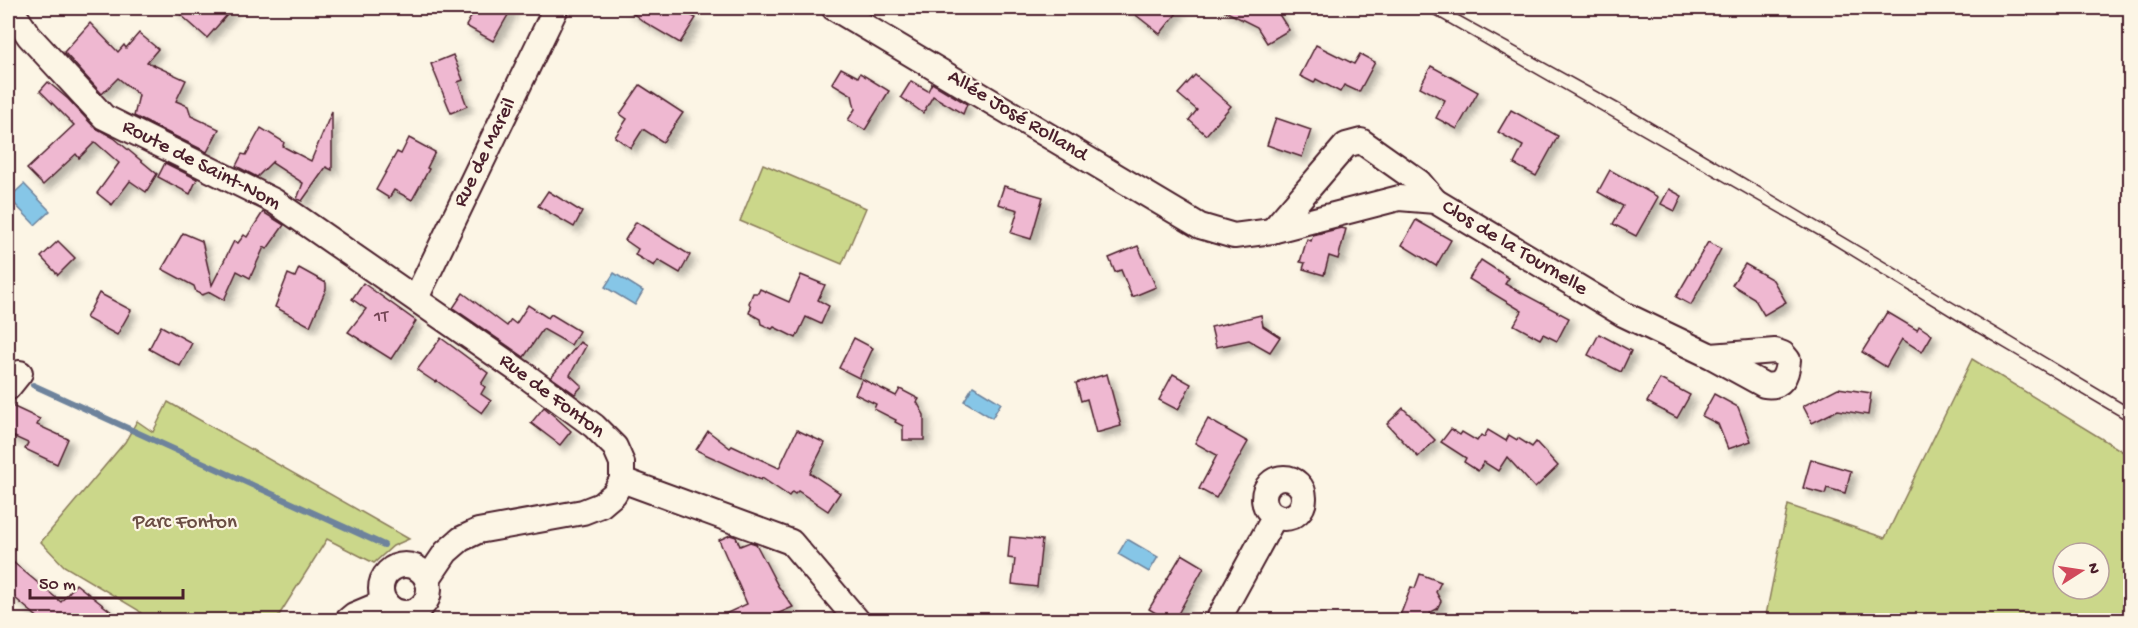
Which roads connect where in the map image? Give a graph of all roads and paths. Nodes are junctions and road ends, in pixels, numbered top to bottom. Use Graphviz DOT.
graph roads {
  1 [pos="10,8"];
  2 [pos="556,8"];
  3 [pos="834,8"];
  4 [pos="1435,201"];
  5 [pos="1200,226"];
  6 [pos="1272,231"];
  7 [pos="416,298"];
  8 [pos="1712,356"];
  9 [pos="622,480"];
  10 [pos="1275,516"];
  11 [pos="427,579"];
  12 [pos="385,602"];
  13 [pos="421,615"];
  14 [pos="348,621"];
  15 [pos="857,621"];
  16 [pos="1218,621"];
  1 -- 7 [label="street, Route de Saint-Nom"];
  2 -- 7 [label="street, Rue de Mareil"];
  3 -- 5 [label="street, Allée José Rolland"];
  4 -- 6 [label="street, Clos de la Tournelle"];
  4 -- 6 [label="street"];
  4 -- 8 [label="street, Clos de la Tournelle"];
  5 -- 6 [label="street, Clos de la Tournelle"];
  7 -- 9 [label="street, Rue de Fonton"];
  9 -- 11 [label="street"];
  9 -- 15 [label="street"];
  10 -- 16 [label="street"];
  11 -- 12 [label="street"];
  11 -- 13 [label="street"];
  12 -- 13 [label="street"];
  12 -- 14 [label="street"];
}
